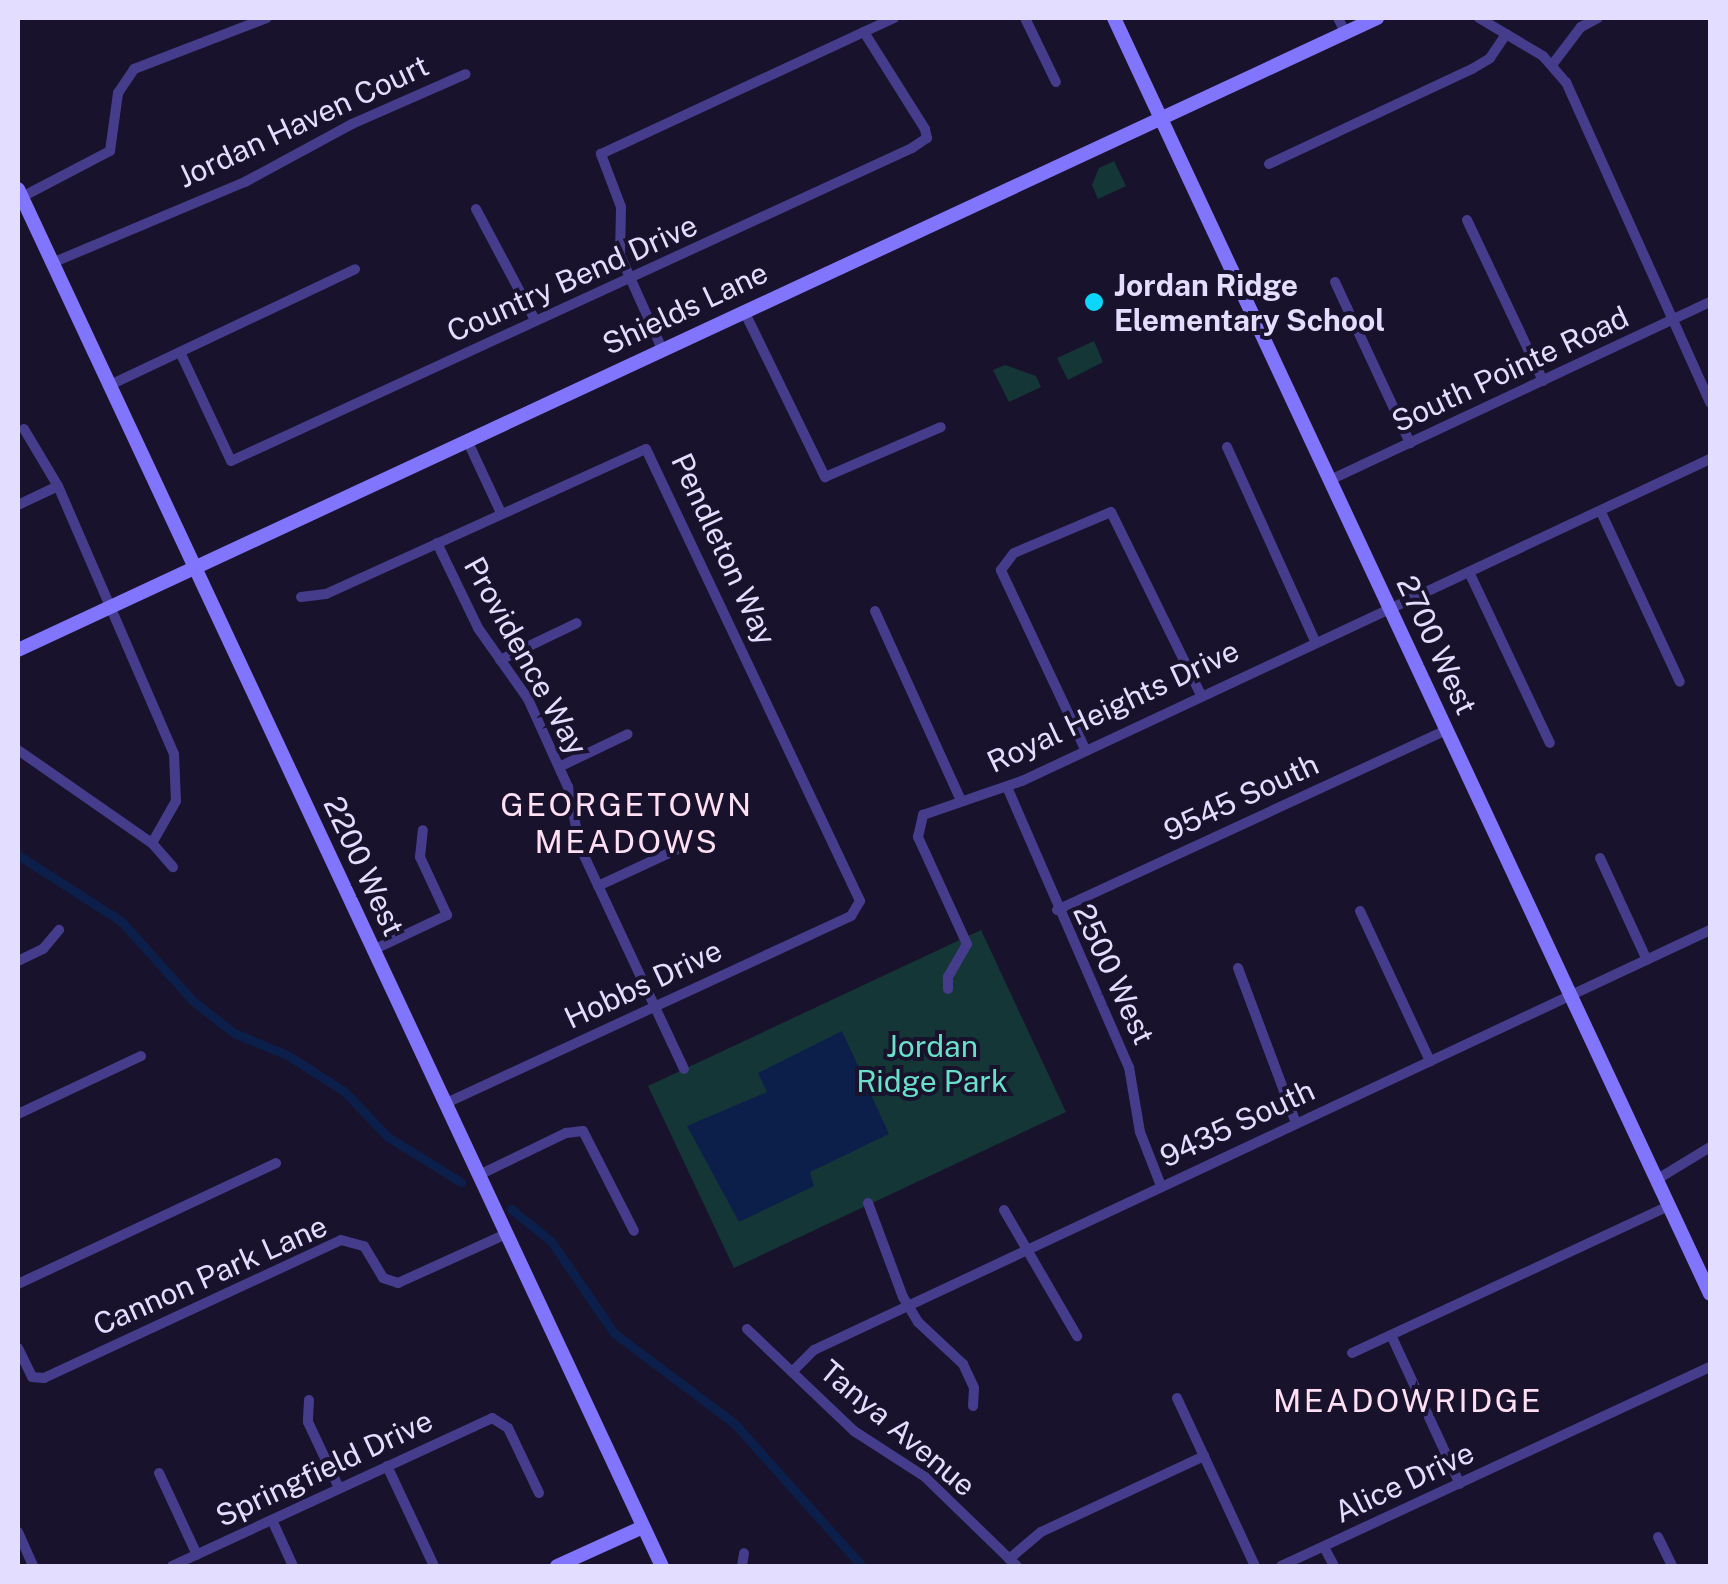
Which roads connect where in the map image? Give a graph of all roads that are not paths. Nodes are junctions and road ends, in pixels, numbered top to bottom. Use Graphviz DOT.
graph roads {
  1 [pos="267,18"];
  2 [pos="894,18"];
  3 [pos="1025,18"];
  4 [pos="1114,18"];
  5 [pos="1338,18"];
  6 [pos="1377,18"];
  7 [pos="1479,18"];
  8 [pos="1598,18"];
  9 [pos="864,32"];
  10 [pos="1345,32"];
  11 [pos="1506,34"];
  12 [pos="1552,65"];
  13 [pos="466,74"];
  14 [pos="1056,82"];
  15 [pos="1161,118"];
  16 [pos="1269,164"];
  17 [pos="19,195"];
  18 [pos="476,209"];
  19 [pos="1468,220"];
  20 [pos="52,263"];
  21 [pos="355,270"];
  22 [pos="628,276"];
  23 [pos="1335,282"];
  24 [pos="1710,302"];
  25 [pos="744,311"];
  26 [pos="1677,319"];
  27 [pos="536,320"];
  28 [pos="662,349"];
  29 [pos="180,352"];
  30 [pos="1543,381"];
  31 [pos="110,385"];
  32 [pos="1710,402"];
  33 [pos="941,427"];
  34 [pos="24,429"];
  35 [pos="467,440"];
  36 [pos="1410,443"];
  37 [pos="1227,447"];
  38 [pos="1710,460"];
  39 [pos="1330,480"];
  40 [pos="58,486"];
  41 [pos="18,504"];
  42 [pos="1601,512"];
  43 [pos="500,513"];
  44 [pos="437,542"];
  45 [pos="193,567"];
  46 [pos="1469,572"];
  47 [pos="300,596"];
  48 [pos="108,608"];
  49 [pos="1390,609"];
  50 [pos="875,610"];
  51 [pos="577,623"];
  52 [pos="1316,643"];
  53 [pos="18,650"];
  54 [pos="500,660"];
  55 [pos="1680,682"];
  56 [pos="1200,693"];
  57 [pos="1446,730"];
  58 [pos="628,734"];
  59 [pos="1550,743"];
  60 [pos="18,750"];
  61 [pos="1086,751"];
  62 [pos="560,767"];
  63 [pos="1007,787"];
  64 [pos="960,798"];
  65 [pos="423,830"];
  66 [pos="152,844"];
  67 [pos="682,847"];
  68 [pos="1600,858"];
  69 [pos="173,867"];
  70 [pos="598,886"];
  71 [pos="861,908"];
  72 [pos="1058,910"];
  73 [pos="1360,911"];
  74 [pos="59,930"];
  75 [pos="1710,930"];
  76 [pos="373,950"];
  77 [pos="1647,960"];
  78 [pos="18,961"];
  79 [pos="1238,968"];
  80 [pos="948,989"];
  81 [pos="1570,996"];
  82 [pos="654,1007"];
  83 [pos="142,1056"];
  84 [pos="1430,1061"];
  85 [pos="684,1069"];
  86 [pos="445,1104"];
  87 [pos="18,1114"];
  88 [pos="1296,1124"];
  89 [pos="1710,1148"];
  90 [pos="276,1162"];
  91 [pos="478,1175"];
  92 [pos="1656,1180"];
  93 [pos="1162,1186"];
  94 [pos="868,1204"];
  95 [pos="1669,1206"];
  96 [pos="1004,1210"];
  97 [pos="634,1231"];
  98 [pos="506,1234"];
  99 [pos="1027,1250"];
  100 [pos="18,1284"];
  101 [pos="1710,1294"];
  102 [pos="908,1306"];
  103 [pos="747,1329"];
  104 [pos="1390,1335"];
  105 [pos="1077,1336"];
  106 [pos="18,1348"];
  107 [pos="1352,1353"];
  108 [pos="1710,1367"];
  109 [pos="792,1372"];
  110 [pos="1177,1398"];
  111 [pos="310,1400"];
  112 [pos="974,1406"];
  113 [pos="1204,1456"];
  114 [pos="387,1466"];
  115 [pos="159,1473"];
  116 [pos="1460,1484"];
  117 [pos="339,1488"];
  118 [pos="539,1493"];
  119 [pos="272,1520"];
  120 [pos="643,1526"];
  121 [pos="18,1532"];
  122 [pos="1658,1537"];
  123 [pos="1324,1546"];
  124 [pos="744,1553"];
  125 [pos="197,1555"];
  126 [pos="1014,1563"];
  127 [pos="33,1566"];
  128 [pos="172,1566"];
  129 [pos="293,1566"];
  130 [pos="434,1566"];
  131 [pos="558,1566"];
  132 [pos="662,1566"];
  133 [pos="742,1566"];
  134 [pos="1254,1566"];
  135 [pos="1281,1566"];
  136 [pos="1334,1566"];
  137 [pos="1672,1566"];
  1 -- 17 [label="street"];
  2 -- 9 [label="street"];
  3 -- 14 [label="street"];
  4 -- 15 [label="main road, 2700 West"];
  5 -- 10 [label="street"];
  6 -- 10 [label="main road, Shields Lane"];
  7 -- 11 [label="street"];
  8 -- 12 [label="street"];
  9 -- 22 [label="street"];
  9 -- 22 [label="street, Country Bend Drive"];
  10 -- 15 [label="main road, Shields Lane"];
  11 -- 12 [label="street"];
  11 -- 16 [label="street"];
  12 -- 26 [label="street"];
  13 -- 20 [label="street, Jordan Haven Court"];
  15 -- 25 [label="main road, Shields Lane"];
  15 -- 39 [label="main road, 2700 West"];
  17 -- 20 [label="main road, 2200 West"];
  18 -- 27 [label="street"];
  19 -- 30 [label="street"];
  20 -- 31 [label="main road, 2200 West"];
  21 -- 29 [label="street"];
  22 -- 27 [label="street, Country Bend Drive"];
  22 -- 28 [label="street"];
  23 -- 36 [label="street"];
  24 -- 26 [label="street, South Pointe Road"];
  25 -- 28 [label="main road, Shields Lane"];
  25 -- 33 [label="street"];
  26 -- 30 [label="street, South Pointe Road"];
  26 -- 32 [label="street"];
  27 -- 29 [label="street, Country Bend Drive"];
  28 -- 35 [label="main road, Shields Lane"];
  29 -- 31 [label="street"];
  30 -- 36 [label="street, South Pointe Road"];
  31 -- 45 [label="main road, 2200 West"];
  34 -- 40 [label="street"];
  35 -- 43 [label="street"];
  35 -- 45 [label="main road, Shields Lane"];
  36 -- 39 [label="street, South Pointe Road"];
  37 -- 52 [label="street"];
  38 -- 42 [label="street, Royal Heights Drive"];
  39 -- 49 [label="main road, 2700 West"];
  40 -- 41 [label="street"];
  40 -- 48 [label="street"];
  42 -- 46 [label="street, Royal Heights Drive"];
  42 -- 55 [label="street"];
  43 -- 44 [label="street, Pendleton Way"];
  43 -- 71 [label="street, Pendleton Way"];
  44 -- 47 [label="street, Pendleton Way"];
  44 -- 54 [label="street, Providence Way"];
  45 -- 48 [label="main road, Shields Lane"];
  45 -- 76 [label="main road, 2200 West"];
  46 -- 49 [label="street, Royal Heights Drive"];
  46 -- 59 [label="street"];
  48 -- 53 [label="main road, Shields Lane"];
  48 -- 66 [label="street"];
  49 -- 52 [label="street, Royal Heights Drive"];
  49 -- 57 [label="main road, 2700 West"];
  50 -- 64 [label="street"];
  51 -- 54 [label="street"];
  52 -- 56 [label="street, Royal Heights Drive"];
  54 -- 62 [label="street, Providence Way"];
  56 -- 61 [label="street, Royal Heights Drive"];
  56 -- 61 [label="street"];
  57 -- 72 [label="street, 9545 South"];
  57 -- 81 [label="main road, 2700 West"];
  58 -- 62 [label="street"];
  60 -- 66 [label="street"];
  61 -- 63 [label="street, Royal Heights Drive"];
  62 -- 70 [label="street, Providence Way"];
  63 -- 64 [label="street, Royal Heights Drive"];
  63 -- 72 [label="street, 2500 West"];
  64 -- 80 [label="street, Royal Heights Drive"];
  65 -- 76 [label="street"];
  66 -- 69 [label="street"];
  67 -- 70 [label="street"];
  68 -- 77 [label="street"];
  70 -- 82 [label="street, Providence Way"];
  71 -- 82 [label="street, Hobbs Drive"];
  72 -- 93 [label="street, 2500 West"];
  73 -- 84 [label="street"];
  74 -- 78 [label="street"];
  75 -- 77 [label="street, 9435 South"];
  76 -- 86 [label="main road, 2200 West"];
  77 -- 81 [label="street, 9435 South"];
  79 -- 88 [label="street"];
  81 -- 84 [label="street, 9435 South"];
  81 -- 92 [label="main road, 2700 West"];
  82 -- 85 [label="street, Providence Way"];
  82 -- 86 [label="street, Hobbs Drive"];
  83 -- 87 [label="street"];
  84 -- 88 [label="street, 9435 South"];
  86 -- 91 [label="main road, 2200 West"];
  88 -- 93 [label="street, 9435 South"];
  89 -- 92 [label="street"];
  90 -- 100 [label="street"];
  91 -- 97 [label="street"];
  91 -- 98 [label="main road, 2200 West"];
  92 -- 95 [label="main road, 2700 West"];
  93 -- 99 [label="street, 9435 South"];
  94 -- 102 [label="street"];
  95 -- 101 [label="main road, 2700 West"];
  95 -- 104 [label="street"];
  96 -- 99 [label="street"];
  98 -- 106 [label="street, Cannon Park Lane"];
  98 -- 120 [label="main road, 2200 West"];
  99 -- 102 [label="street, 9435 South"];
  99 -- 105 [label="street"];
  102 -- 109 [label="street, 9435 South"];
  102 -- 112 [label="street"];
  103 -- 109 [label="street, Tanya Avenue"];
  104 -- 107 [label="street"];
  104 -- 116 [label="street"];
  108 -- 116 [label="street, Alice Drive"];
  109 -- 126 [label="street, Tanya Avenue"];
  110 -- 113 [label="street"];
  111 -- 117 [label="street"];
  113 -- 126 [label="street"];
  113 -- 134 [label="street"];
  114 -- 117 [label="street, Springfield Drive"];
  114 -- 118 [label="street, Springfield Drive"];
  114 -- 130 [label="street"];
  115 -- 125 [label="street"];
  116 -- 123 [label="street, Alice Drive"];
  117 -- 119 [label="street, Springfield Drive"];
  119 -- 125 [label="street, Springfield Drive"];
  119 -- 129 [label="street"];
  120 -- 131 [label="main road"];
  120 -- 132 [label="main road, 2200 West"];
  121 -- 127 [label="street"];
  122 -- 137 [label="street"];
  123 -- 135 [label="street, Alice Drive"];
  123 -- 136 [label="street"];
  124 -- 133 [label="street"];
  125 -- 128 [label="street, Springfield Drive"];
}
